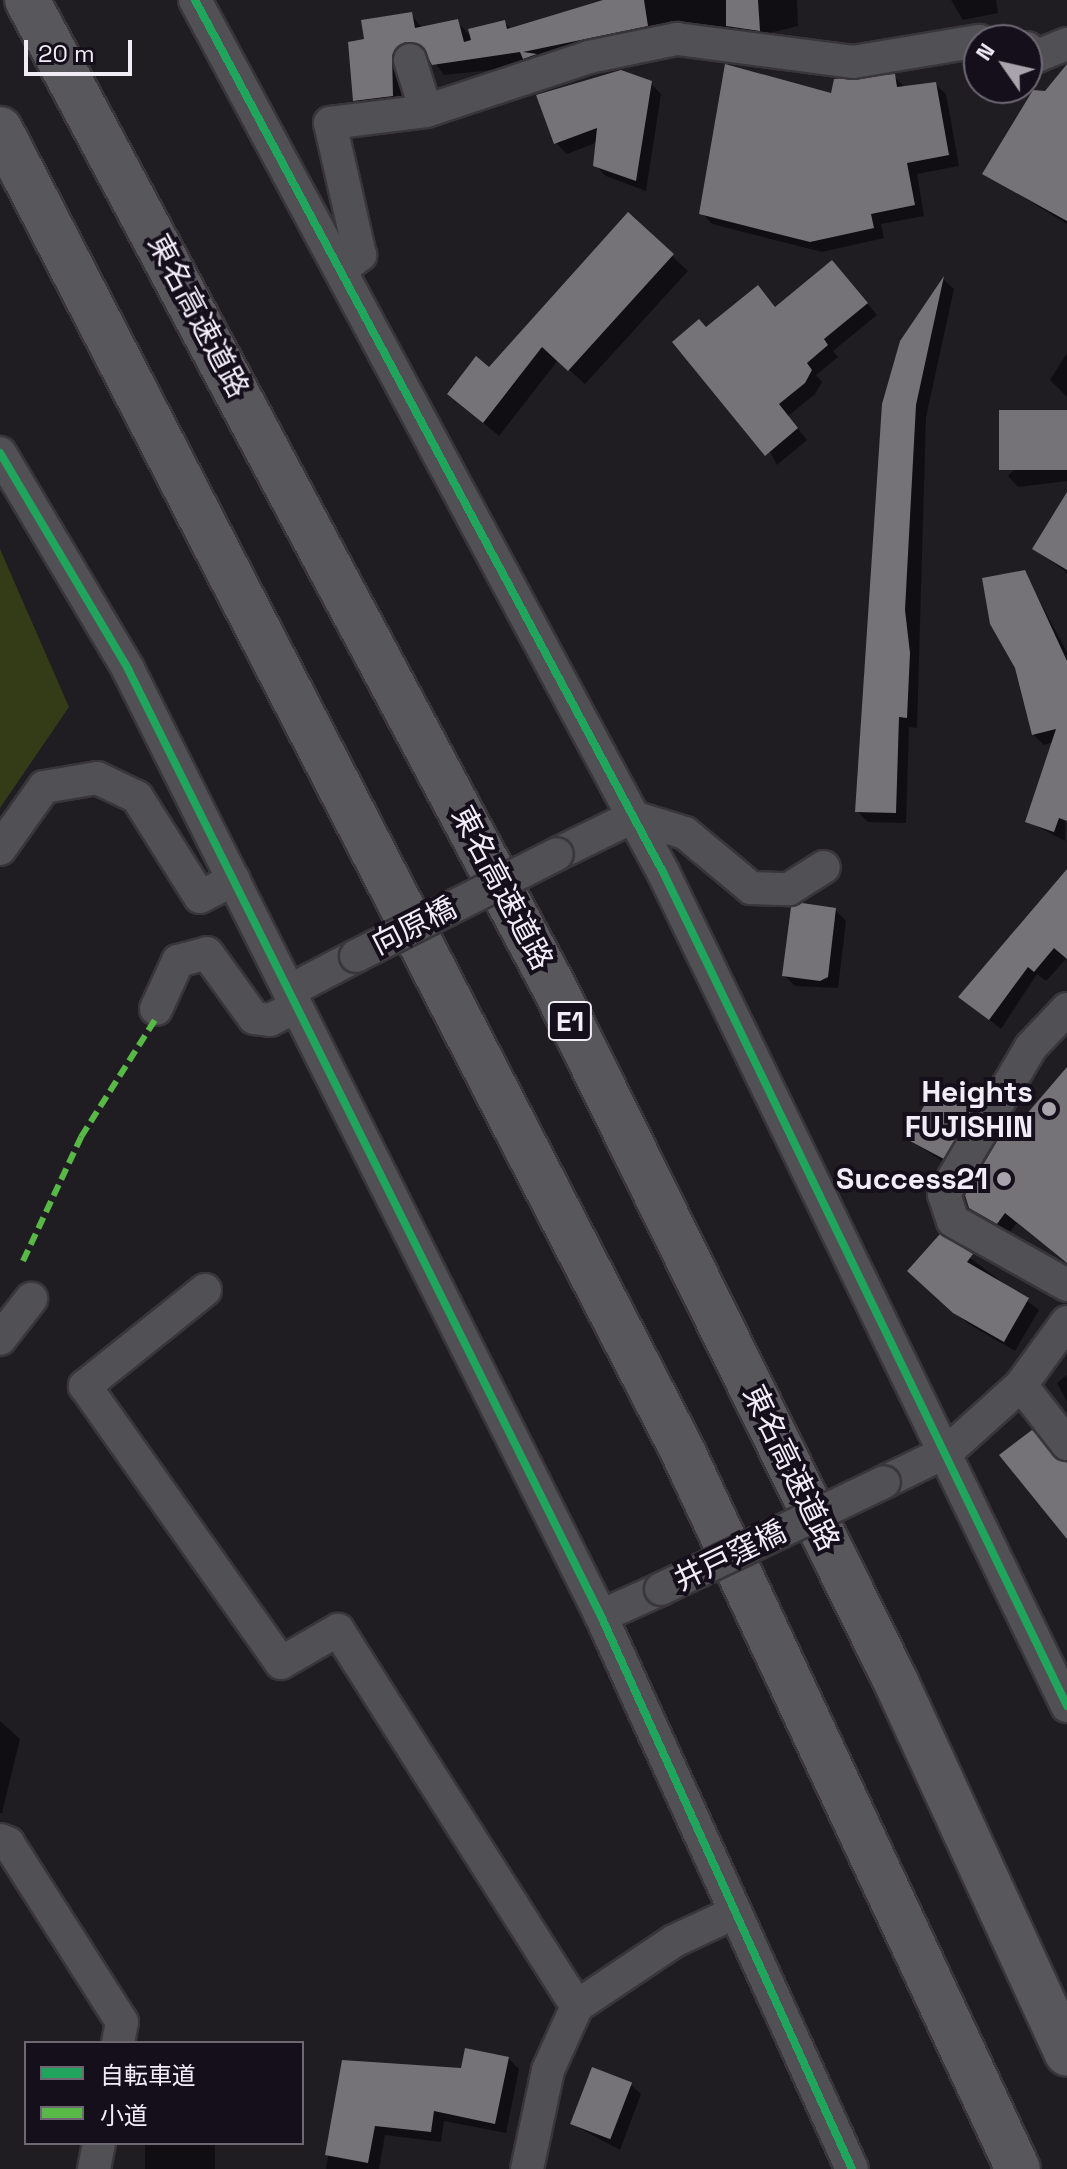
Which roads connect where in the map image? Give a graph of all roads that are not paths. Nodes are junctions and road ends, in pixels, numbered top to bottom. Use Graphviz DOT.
graph roads {
  1 [pos="195,0"];
  2 [pos="30,4"];
  3 [pos="963,44"];
  4 [pos="1067,44"];
  5 [pos="1043,54"];
  6 [pos="410,60"];
  7 [pos="426,111"];
  8 [pos="0,129"];
  9 [pos="341,269"];
  10 [pos="0,453"];
  11 [pos="633,817"];
  12 [pos="0,849"];
  13 [pos="824,867"];
  14 [pos="234,880"];
  15 [pos="293,999"];
  16 [pos="156,1009"];
  17 [pos="1067,1009"];
  18 [pos="1067,1285"];
  19 [pos="205,1290"];
  20 [pos="31,1299"];
  21 [pos="1067,1322"];
  22 [pos="0,1339"];
  23 [pos="1021,1385"];
  24 [pos="1067,1444"];
  25 [pos="948,1451"];
  26 [pos="601,1616"];
  27 [pos="1067,1706"];
  28 [pos="0,1840"];
  29 [pos="736,1912"];
  30 [pos="577,2006"];
  31 [pos="118,2041"];
  32 [pos="1067,2054"];
  33 [pos="99,2145"];
  34 [pos="94,2169"];
  35 [pos="527,2169"];
  36 [pos="852,2169"];
  37 [pos="1018,2169"];
  1 -- 9 [label="street"];
  2 -- 32 [label="highway, 東名高速道路 / E1"];
  3 -- 7 [label="street"];
  4 -- 5 [label="street"];
  6 -- 7 [label="street"];
  7 -- 9 [label="street"];
  8 -- 37 [label="highway"];
  9 -- 11 [label="street"];
  10 -- 14 [label="street"];
  11 -- 13 [label="street"];
  11 -- 15 [label="street, 向原橋, bridge"];
  11 -- 25 [label="street"];
  12 -- 14 [label="street"];
  14 -- 15 [label="street"];
  15 -- 16 [label="street, 向原橋"];
  15 -- 26 [label="street"];
  17 -- 18 [label="street"];
  19 -- 30 [label="street"];
  20 -- 22 [label="street"];
  21 -- 23 [label="street, 井戸窪橋"];
  23 -- 24 [label="street"];
  23 -- 25 [label="street, 井戸窪橋"];
  25 -- 26 [label="street, 井戸窪橋, bridge"];
  25 -- 27 [label="street"];
  26 -- 29 [label="street"];
  28 -- 31 [label="street"];
  29 -- 30 [label="street"];
  29 -- 36 [label="street"];
  30 -- 35 [label="street"];
  33 -- 34 [label="street"];
}
